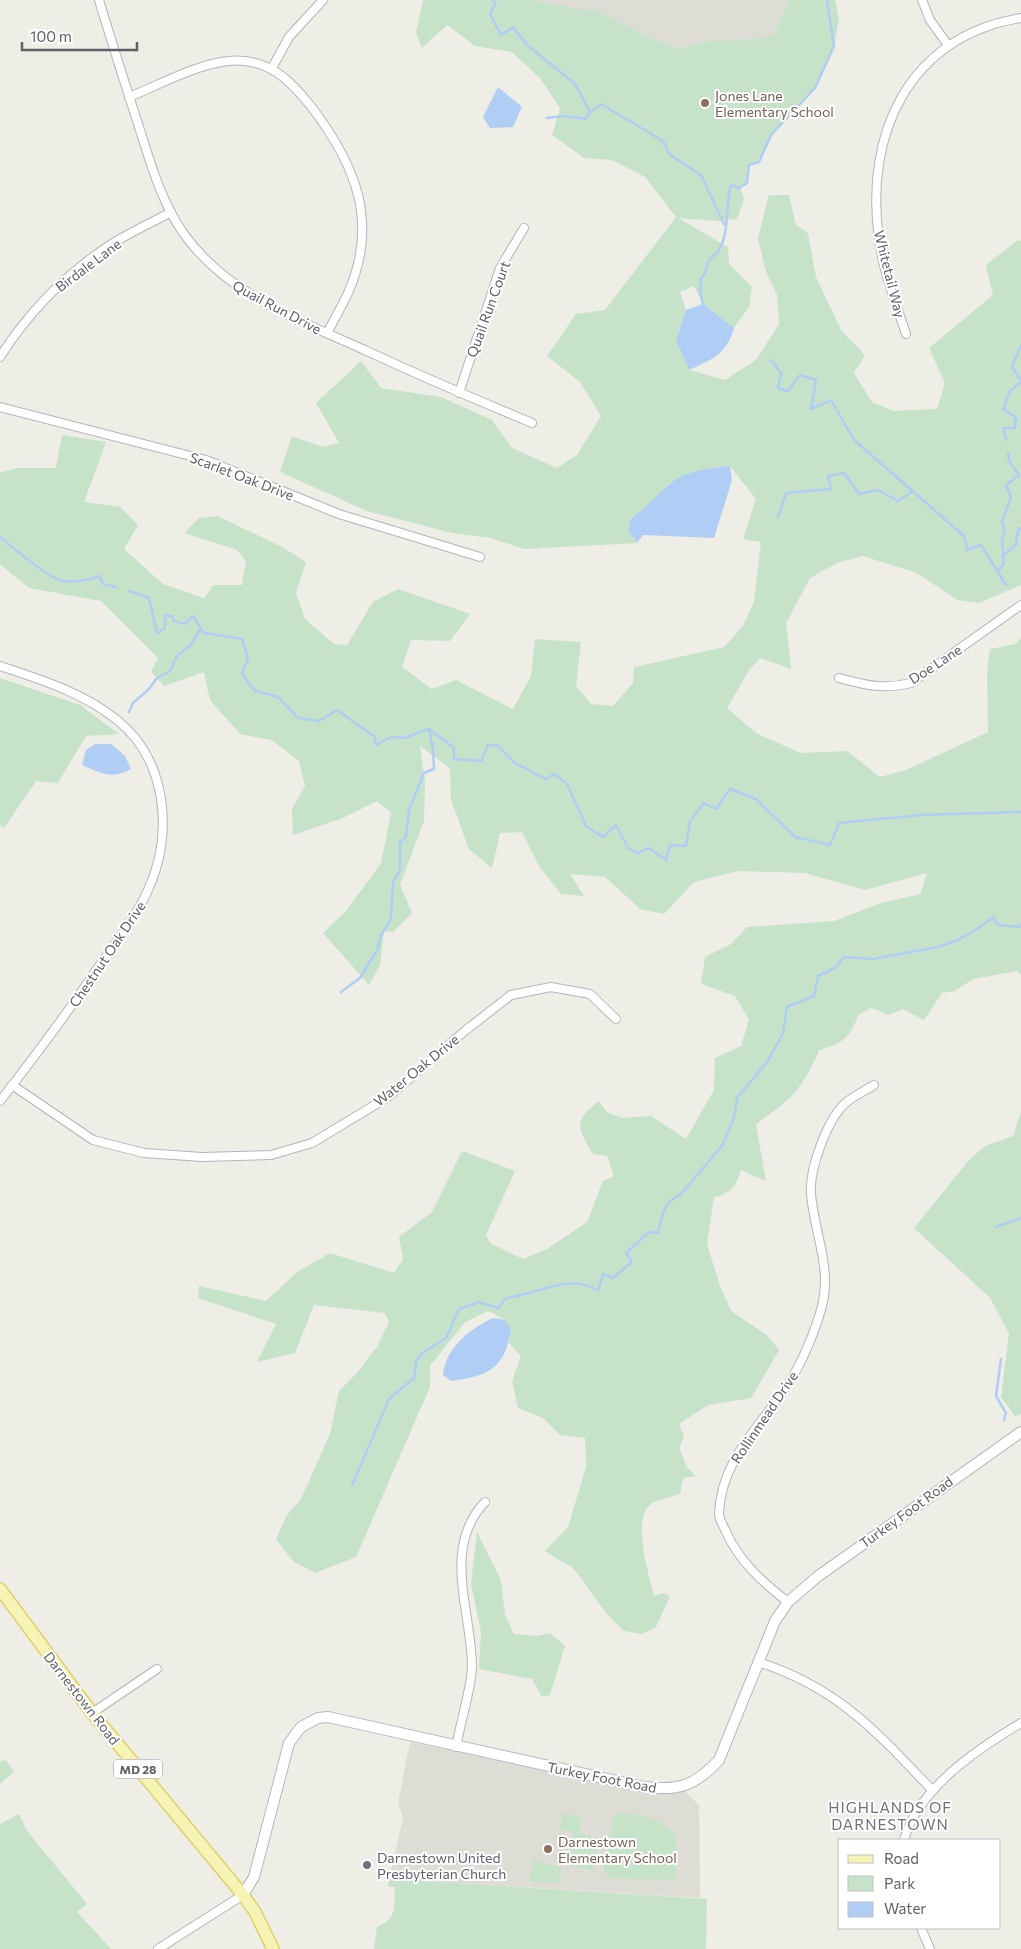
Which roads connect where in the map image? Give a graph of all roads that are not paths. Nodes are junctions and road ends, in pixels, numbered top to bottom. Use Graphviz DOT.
graph roads {
  1 [pos="99,0"];
  2 [pos="323,0"];
  3 [pos="922,0"];
  4 [pos="1021,18"];
  5 [pos="948,45"];
  6 [pos="272,68"];
  7 [pos="129,97"];
  8 [pos="171,212"];
  9 [pos="524,228"];
  10 [pos="327,333"];
  11 [pos="906,334"];
  12 [pos="0,357"];
  13 [pos="459,393"];
  14 [pos="0,407"];
  15 [pos="532,423"];
  16 [pos="480,557"];
  17 [pos="1021,605"];
  18 [pos="0,666"];
  19 [pos="839,678"];
  20 [pos="616,1018"];
  21 [pos="12,1085"];
  22 [pos="874,1085"];
  23 [pos="0,1101"];
  24 [pos="1021,1432"];
  25 [pos="485,1502"];
  26 [pos="0,1590"];
  27 [pos="788,1602"];
  28 [pos="758,1662"];
  29 [pos="157,1669"];
  30 [pos="92,1713"];
  31 [pos="1021,1724"];
  32 [pos="456,1747"];
  33 [pos="932,1790"];
  34 [pos="904,1839"];
  35 [pos="243,1895"];
  36 [pos="921,1929"];
  37 [pos="158,1949"];
  38 [pos="273,1949"];
  39 [pos="930,1949"];
  1 -- 7 [label="street, Quail Run Drive"];
  2 -- 6 [label="street"];
  3 -- 5 [label="street"];
  4 -- 5 [label="street, Whitetail Way"];
  5 -- 11 [label="street, Whitetail Way"];
  6 -- 7 [label="street"];
  6 -- 10 [label="street"];
  7 -- 8 [label="street, Quail Run Drive"];
  8 -- 10 [label="street, Quail Run Drive"];
  8 -- 12 [label="street, Birdale Lane"];
  9 -- 13 [label="street, Quail Run Court"];
  10 -- 13 [label="street, Quail Run Drive"];
  13 -- 15 [label="street, Quail Run Drive"];
  14 -- 16 [label="street, Scarlet Oak Drive"];
  17 -- 19 [label="street, Doe Lane"];
  18 -- 21 [label="street, Chestnut Oak Drive"];
  20 -- 21 [label="street, Water Oak Drive"];
  21 -- 23 [label="street, Chestnut Oak Drive"];
  22 -- 27 [label="street, Rollinmead Drive"];
  24 -- 27 [label="street, Turkey Foot Road"];
  25 -- 32 [label="street"];
  26 -- 30 [label="main road, Darnestown Road / MD 28"];
  27 -- 28 [label="street, Turkey Foot Road"];
  28 -- 32 [label="street, Turkey Foot Road"];
  28 -- 33 [label="street"];
  29 -- 30 [label="street"];
  30 -- 35 [label="main road, Darnestown Road / MD 28"];
  31 -- 33 [label="street"];
  32 -- 35 [label="street, Turkey Foot Road"];
  33 -- 34 [label="street"];
  35 -- 37 [label="street, Turkey Foot Road"];
  35 -- 38 [label="main road, Darnestown Road / MD 28"];
  36 -- 39 [label="street"];
}
